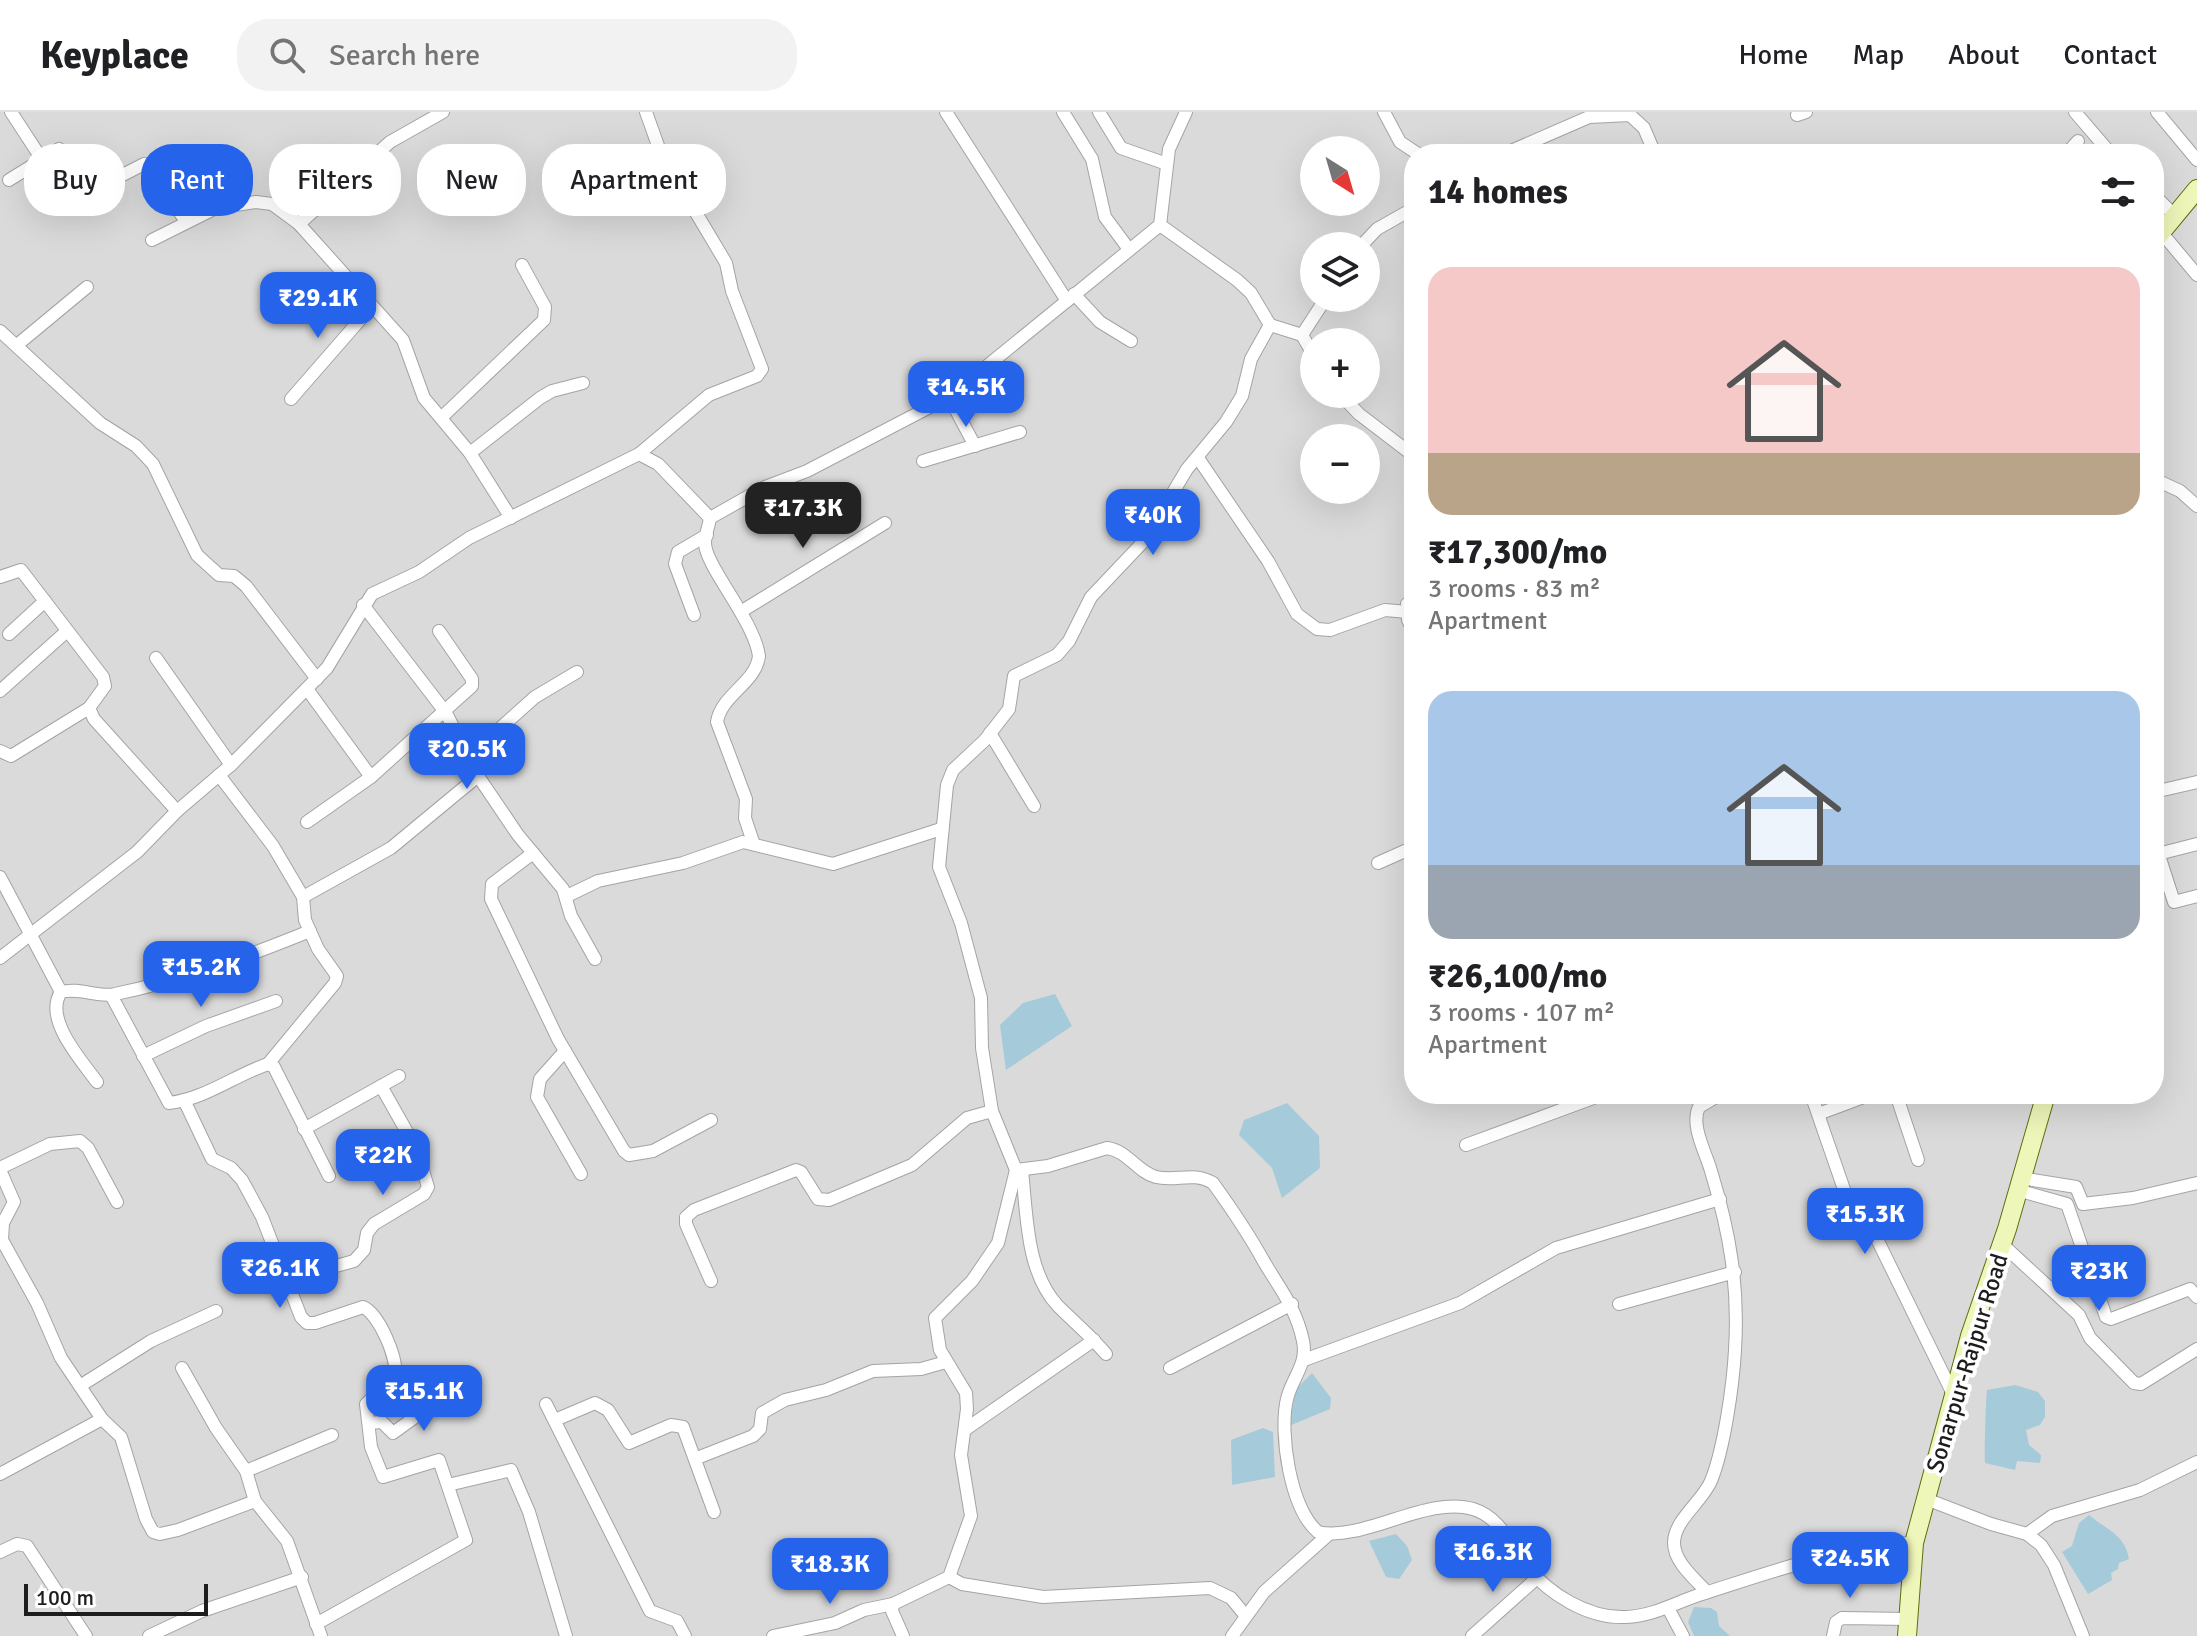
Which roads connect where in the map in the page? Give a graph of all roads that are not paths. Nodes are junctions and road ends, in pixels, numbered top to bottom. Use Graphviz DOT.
graph roads {
  1 [pos="11,112"];
  2 [pos="443,112"];
  3 [pos="646,112"];
  4 [pos="946,112"];
  5 [pos="1063,112"];
  6 [pos="1099,112"];
  7 [pos="1186,112"];
  8 [pos="1384,112"];
  9 [pos="1650,112"];
  10 [pos="2075,112"];
  11 [pos="2157,112"];
  12 [pos="1589,115"];
  13 [pos="1638,122"];
  14 [pos="2078,141"];
  15 [pos="32,144"];
  16 [pos="1526,144"];
  17 [pos="1650,144"];
  18 [pos="2075,144"];
  19 [pos="2102,144"];
  20 [pos="1404,145"];
  21 [pos="2197,160"];
  22 [pos="1167,164"];
  23 [pos="24,170"];
  24 [pos="125,174"];
  25 [pos="9,180"];
  26 [pos="2195,196"];
  27 [pos="2164,205"];
  28 [pos="1404,214"];
  29 [pos="2175,216"];
  30 [pos="186,221"];
  31 [pos="299,224"];
  32 [pos="1160,225"];
  33 [pos="2164,230"];
  34 [pos="1374,232"];
  35 [pos="152,240"];
  36 [pos="2164,243"];
  37 [pos="1128,248"];
  38 [pos="522,265"];
  39 [pos="2197,275"];
  40 [pos="87,287"];
  41 [pos="1070,298"];
  42 [pos="372,306"];
  43 [pos="1270,325"];
  44 [pos="0,331"];
  45 [pos="1300,334"];
  46 [pos="1131,341"];
  47 [pos="17,345"];
  48 [pos="583,383"];
  49 [pos="949,397"];
  50 [pos="291,399"];
  51 [pos="1353,408"];
  52 [pos="442,417"];
  53 [pos="1020,432"];
  54 [pos="975,446"];
  55 [pos="1404,448"];
  56 [pos="470,453"];
  57 [pos="639,454"];
  58 [pos="1198,458"];
  59 [pos="923,461"];
  60 [pos="2164,484"];
  61 [pos="2197,506"];
  62 [pos="511,518"];
  63 [pos="710,518"];
  64 [pos="885,523"];
  65 [pos="707,535"];
  66 [pos="1,578"];
  67 [pos="45,601"];
  68 [pos="363,605"];
  69 [pos="1404,607"];
  70 [pos="742,611"];
  71 [pos="694,615"];
  72 [pos="67,631"];
  73 [pos="439,631"];
  74 [pos="9,634"];
  75 [pos="156,658"];
  76 [pos="577,672"];
  77 [pos="317,679"];
  78 [pos="307,689"];
  79 [pos="0,691"];
  80 [pos="89,708"];
  81 [pos="446,713"];
  82 [pos="990,733"];
  83 [pos="0,751"];
  84 [pos="469,756"];
  85 [pos="231,765"];
  86 [pos="219,775"];
  87 [pos="478,776"];
  88 [pos="371,777"];
  89 [pos="2197,782"];
  90 [pos="2164,790"];
  91 [pos="1034,806"];
  92 [pos="177,811"];
  93 [pos="307,822"];
  94 [pos="941,829"];
  95 [pos="753,842"];
  96 [pos="2197,844"];
  97 [pos="1404,851"];
  98 [pos="2164,852"];
  99 [pos="533,853"];
  100 [pos="1378,863"];
  101 [pos="2164,872"];
  102 [pos="0,877"];
  103 [pos="567,896"];
  104 [pos="2197,896"];
  105 [pos="303,897"];
  106 [pos="310,931"];
  107 [pos="34,936"];
  108 [pos="0,958"];
  109 [pos="595,959"];
  110 [pos="61,992"];
  111 [pos="111,995"];
  112 [pos="276,1001"];
  113 [pos="565,1051"];
  114 [pos="143,1056"];
  115 [pos="268,1064"];
  116 [pos="399,1076"];
  117 [pos="97,1082"];
  118 [pos="381,1086"];
  119 [pos="184,1100"];
  120 [pos="1577,1104"];
  121 [pos="1703,1104"];
  122 [pos="1816,1104"];
  123 [pos="1838,1104"];
  124 [pos="1899,1104"];
  125 [pos="2043,1104"];
  126 [pos="992,1111"];
  127 [pos="1821,1113"];
  128 [pos="711,1120"];
  129 [pos="304,1129"];
  130 [pos="1466,1145"];
  131 [pos="1918,1160"];
  132 [pos="0,1169"];
  133 [pos="1019,1171"];
  134 [pos="581,1174"];
  135 [pos="329,1176"];
  136 [pos="2197,1183"];
  137 [pos="2019,1184"];
  138 [pos="1720,1199"];
  139 [pos="117,1202"];
  140 [pos="2003,1245"];
  141 [pos="1735,1272"];
  142 [pos="289,1279"];
  143 [pos="711,1281"];
  144 [pos="2197,1297"];
  145 [pos="1292,1304"];
  146 [pos="1619,1304"];
  147 [pos="216,1311"];
  148 [pos="1094,1340"];
  149 [pos="2197,1349"];
  150 [pos="1106,1354"];
  151 [pos="1304,1360"];
  152 [pos="946,1362"];
  153 [pos="182,1368"];
  154 [pos="1170,1368"];
  155 [pos="80,1386"];
  156 [pos="472,1386"];
  157 [pos="1955,1399"];
  158 [pos="546,1404"];
  159 [pos="102,1419"];
  160 [pos="555,1420"];
  161 [pos="369,1423"];
  162 [pos="966,1429"];
  163 [pos="332,1435"];
  164 [pos="697,1458"];
  165 [pos="2197,1462"];
  166 [pos="246,1471"];
  167 [pos="0,1474"];
  168 [pos="448,1485"];
  169 [pos="1926,1499"];
  170 [pos="255,1501"];
  171 [pos="714,1512"];
  172 [pos="2027,1534"];
  173 [pos="1328,1535"];
  174 [pos="1914,1543"];
  175 [pos="0,1552"];
  176 [pos="302,1577"];
  177 [pos="949,1577"];
  178 [pos="1537,1578"];
  179 [pos="1707,1592"];
  180 [pos="893,1604"];
  181 [pos="1668,1608"];
  182 [pos="1245,1615"];
  183 [pos="1907,1627"];
  184 [pos="318,1630"];
  185 [pos="86,1636"];
  186 [pos="149,1636"];
  187 [pos="566,1636"];
  188 [pos="685,1636"];
  189 [pos="773,1636"];
  190 [pos="903,1636"];
  191 [pos="1232,1636"];
  192 [pos="1472,1636"];
  193 [pos="1683,1636"];
  194 [pos="1833,1636"];
  195 [pos="2083,1636"];
  1 -- 15 [label="street"];
  2 -- 31 [label="street"];
  3 -- 57 [label="street"];
  4 -- 41 [label="street"];
  5 -- 37 [label="street"];
  6 -- 22 [label="street"];
  7 -- 22 [label="street"];
  8 -- 20 [label="street"];
  9 -- 13 [label="street"];
  10 -- 19 [label="street"];
  11 -- 21 [label="street"];
  12 -- 13 [label="street"];
  12 -- 16 [label="street"];
  13 -- 17 [label="street"];
  14 -- 18 [label="street"];
  22 -- 32 [label="street"];
  23 -- 25 [label="street"];
  24 -- 30 [label="street"];
  26 -- 29 [label="main road"];
  27 -- 29 [label="street"];
  28 -- 34 [label="street"];
  29 -- 33 [label="main road"];
  30 -- 31 [label="street"];
  30 -- 35 [label="street"];
  31 -- 42 [label="street"];
  32 -- 37 [label="street"];
  32 -- 43 [label="street"];
  36 -- 39 [label="street"];
  37 -- 41 [label="street"];
  38 -- 52 [label="street"];
  40 -- 47 [label="street"];
  41 -- 46 [label="street"];
  41 -- 49 [label="street"];
  42 -- 50 [label="street"];
  42 -- 52 [label="street"];
  43 -- 45 [label="street"];
  43 -- 58 [label="street"];
  44 -- 47 [label="street"];
  47 -- 77 [label="street"];
  48 -- 56 [label="street"];
  49 -- 54 [label="street"];
  49 -- 63 [label="street"];
  51 -- 55 [label="street"];
  52 -- 56 [label="street"];
  53 -- 54 [label="street"];
  54 -- 59 [label="street"];
  56 -- 62 [label="street"];
  57 -- 62 [label="street"];
  57 -- 63 [label="street"];
  58 -- 69 [label="street"];
  58 -- 82 [label="street"];
  60 -- 61 [label="street"];
  62 -- 68 [label="street"];
  63 -- 65 [label="street"];
  64 -- 70 [label="street"];
  65 -- 70 [label="street"];
  65 -- 71 [label="street"];
  66 -- 67 [label="street"];
  67 -- 72 [label="street"];
  67 -- 74 [label="street"];
  68 -- 77 [label="street"];
  68 -- 81 [label="street"];
  70 -- 95 [label="street"];
  72 -- 79 [label="street"];
  72 -- 80 [label="street"];
  73 -- 81 [label="street"];
  75 -- 85 [label="street"];
  76 -- 84 [label="street"];
  77 -- 78 [label="street"];
  78 -- 85 [label="street"];
  78 -- 88 [label="street"];
  80 -- 83 [label="street"];
  80 -- 92 [label="street"];
  81 -- 84 [label="street"];
  81 -- 88 [label="street"];
  82 -- 91 [label="street"];
  82 -- 94 [label="street"];
  84 -- 87 [label="street"];
  85 -- 86 [label="street"];
  86 -- 92 [label="street"];
  86 -- 105 [label="street"];
  87 -- 99 [label="street"];
  87 -- 105 [label="street"];
  88 -- 93 [label="street"];
  89 -- 90 [label="street"];
  92 -- 107 [label="street"];
  94 -- 95 [label="street"];
  94 -- 126 [label="street"];
  95 -- 103 [label="street"];
  96 -- 98 [label="street"];
  97 -- 100 [label="street"];
  99 -- 103 [label="street"];
  99 -- 113 [label="street"];
  101 -- 104 [label="street"];
  102 -- 107 [label="street"];
  103 -- 109 [label="street"];
  105 -- 106 [label="street"];
  106 -- 111 [label="street"];
  106 -- 115 [label="street"];
  107 -- 108 [label="street"];
  107 -- 110 [label="street"];
  110 -- 111 [label="street"];
  110 -- 117 [label="street"];
  111 -- 114 [label="street"];
  112 -- 114 [label="street"];
  113 -- 128 [label="street"];
  113 -- 134 [label="street"];
  114 -- 119 [label="street"];
  115 -- 119 [label="street"];
  115 -- 129 [label="street"];
  116 -- 118 [label="street"];
  118 -- 129 [label="street"];
  118 -- 142 [label="street"];
  119 -- 142 [label="street"];
  120 -- 130 [label="street"];
  121 -- 138 [label="street"];
  122 -- 127 [label="street"];
  123 -- 127 [label="street"];
  124 -- 131 [label="street"];
  125 -- 137 [label="main road, Sonarpur-Rajpur Road"];
  126 -- 133 [label="street"];
  126 -- 143 [label="street"];
  127 -- 157 [label="street"];
  129 -- 135 [label="street"];
  132 -- 139 [label="street"];
  132 -- 155 [label="street"];
  133 -- 145 [label="street"];
  133 -- 148 [label="street"];
  133 -- 152 [label="street"];
  136 -- 137 [label="street"];
  137 -- 140 [label="main road, Sonarpur-Rajpur Road"];
  137 -- 144 [label="street"];
  138 -- 141 [label="street"];
  138 -- 151 [label="street"];
  140 -- 149 [label="street"];
  140 -- 157 [label="main road, Sonarpur-Rajpur Road"];
  141 -- 146 [label="street"];
  141 -- 179 [label="street"];
  142 -- 161 [label="street"];
  145 -- 151 [label="street"];
  145 -- 154 [label="street"];
  147 -- 155 [label="street"];
  148 -- 150 [label="street"];
  148 -- 162 [label="street"];
  151 -- 173 [label="street"];
  152 -- 162 [label="street"];
  152 -- 164 [label="street"];
  153 -- 166 [label="street"];
  155 -- 159 [label="street"];
  156 -- 161 [label="street"];
  157 -- 169 [label="main road, Sonarpur-Rajpur Road"];
  158 -- 160 [label="street"];
  159 -- 167 [label="street"];
  159 -- 170 [label="street"];
  160 -- 164 [label="street"];
  160 -- 188 [label="street"];
  161 -- 168 [label="street"];
  162 -- 177 [label="street"];
  163 -- 166 [label="street"];
  164 -- 171 [label="street"];
  165 -- 172 [label="street"];
  166 -- 170 [label="street"];
  168 -- 184 [label="street"];
  168 -- 187 [label="street"];
  169 -- 172 [label="street"];
  169 -- 174 [label="main road, Sonarpur-Rajpur Road"];
  170 -- 176 [label="street"];
  172 -- 195 [label="street"];
  173 -- 178 [label="street"];
  173 -- 182 [label="street"];
  174 -- 179 [label="street"];
  174 -- 183 [label="main road, Sonarpur-Rajpur Road"];
  175 -- 185 [label="street"];
  176 -- 184 [label="street"];
  176 -- 186 [label="street"];
  177 -- 180 [label="street"];
  177 -- 182 [label="street"];
  178 -- 181 [label="street"];
  178 -- 192 [label="street"];
  179 -- 181 [label="street"];
  180 -- 189 [label="street"];
  180 -- 190 [label="street"];
  181 -- 193 [label="street"];
  182 -- 191 [label="street"];
  183 -- 194 [label="street"];
}
